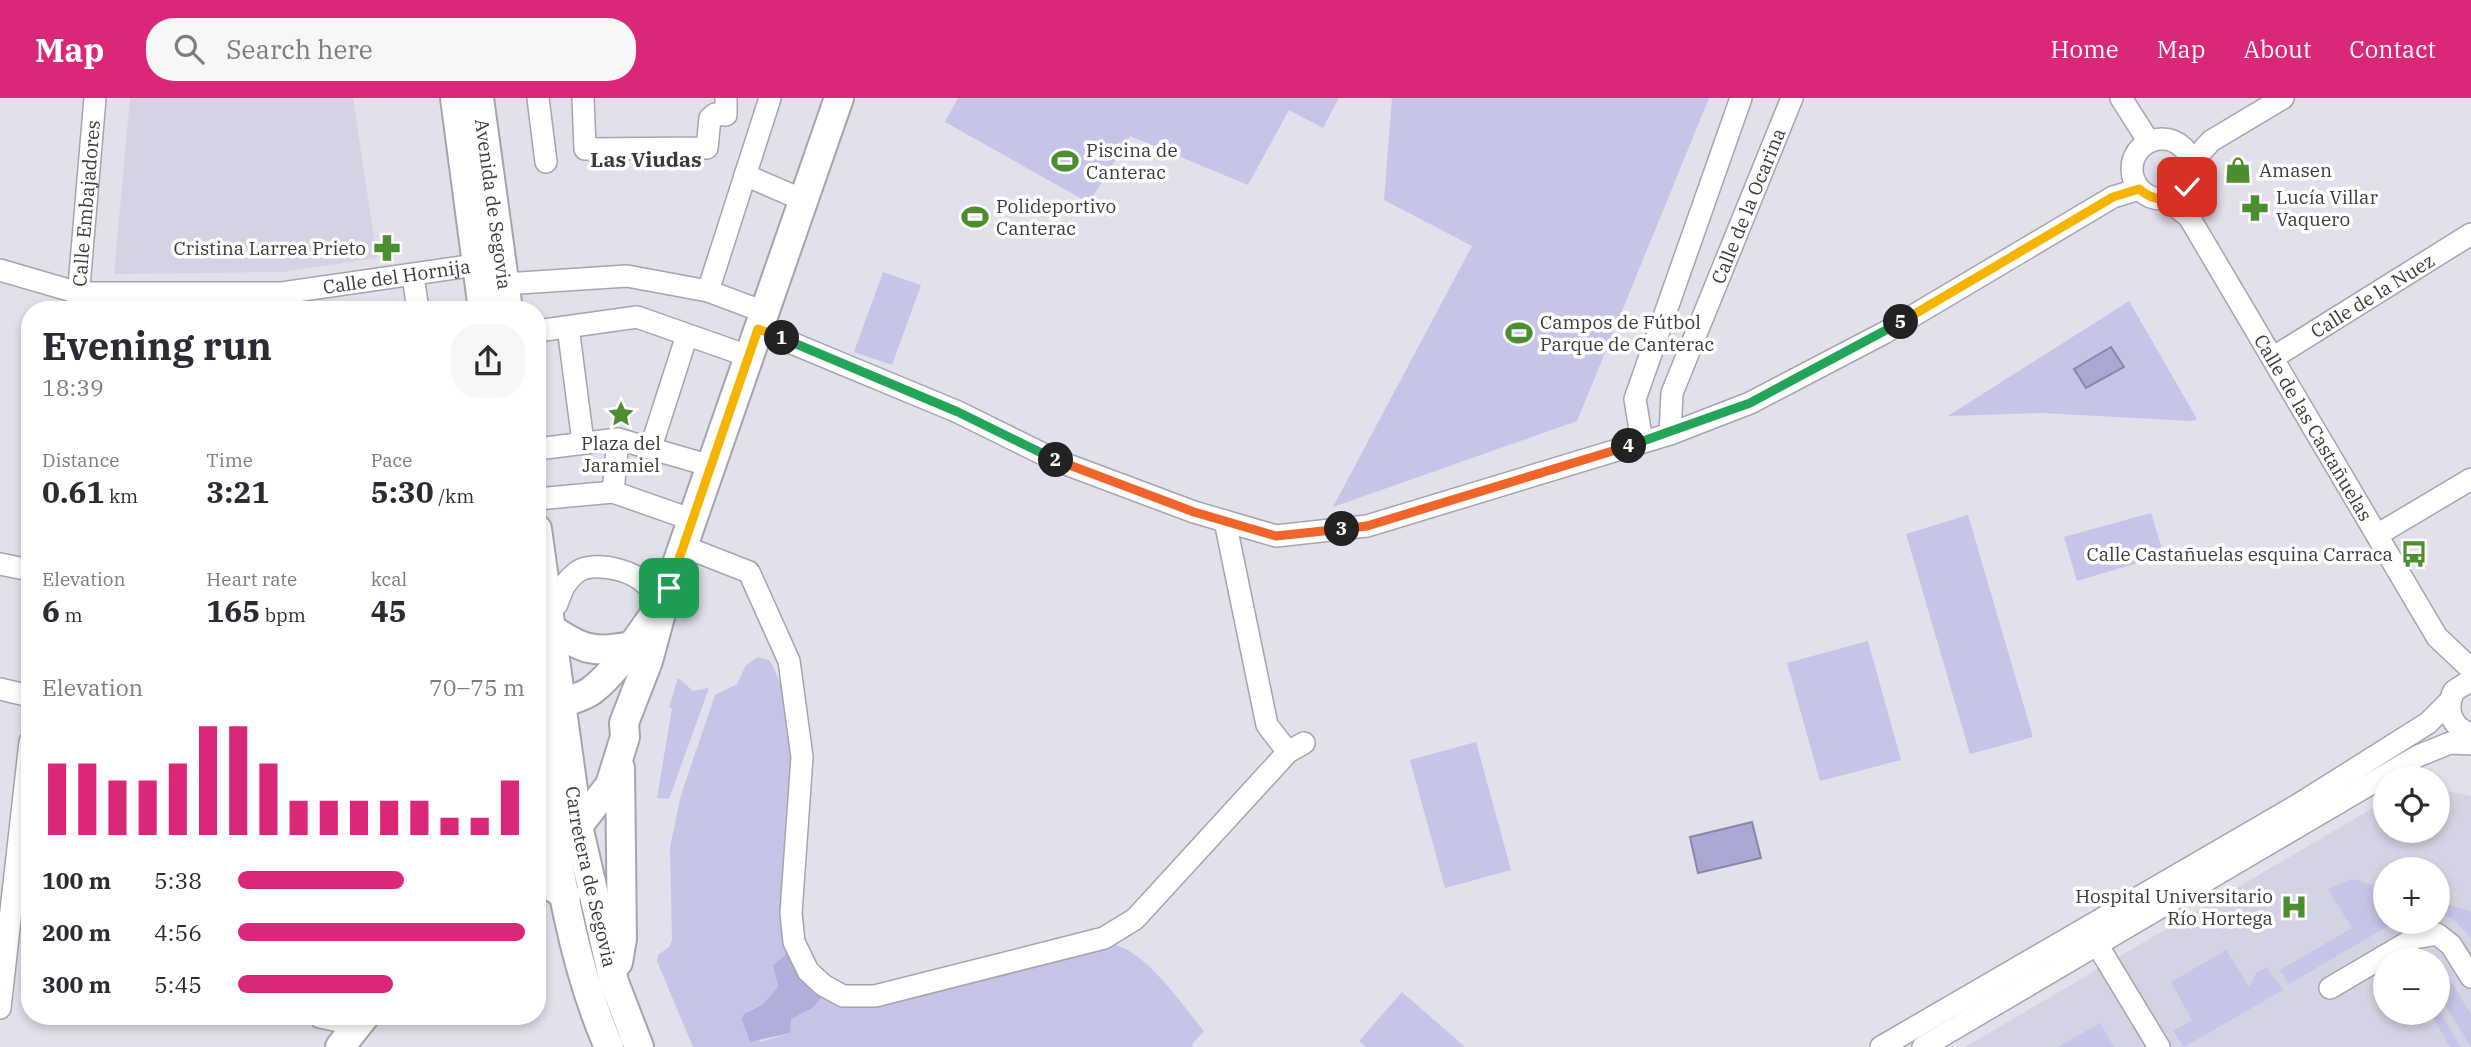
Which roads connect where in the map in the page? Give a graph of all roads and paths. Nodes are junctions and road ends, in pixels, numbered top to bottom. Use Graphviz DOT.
graph roads {
  1 [pos="95,98"];
  2 [pos="455,98"];
  3 [pos="479,98"];
  4 [pos="538,98"];
  5 [pos="583,98"];
  6 [pos="726,98"];
  7 [pos="770,98"];
  8 [pos="839,98"];
  9 [pos="1741,98"];
  10 [pos="1792,98"];
  11 [pos="2121,98"];
  12 [pos="2283,98"];
  13 [pos="2149,142"];
  14 [pos="2187,154"];
  15 [pos="546,162"];
  16 [pos="745,175"];
  17 [pos="2136,181"];
  18 [pos="2187,187"];
  19 [pos="2167,199"];
  20 [pos="803,200"];
  21 [pos="2189,217"];
  22 [pos="2471,234"];
  23 [pos="0,270"];
  24 [pos="413,275"];
  25 [pos="497,280"];
  26 [pos="708,291"];
  27 [pos="78,301"];
  28 [pos="288,301"];
  29 [pos="417,301"];
  30 [pos="487,301"];
  31 [pos="761,321"];
  32 [pos="568,327"];
  33 [pos="546,330"];
  34 [pos="687,335"];
  35 [pos="748,356"];
  36 [pos="2274,357"];
  37 [pos="1670,433"];
  38 [pos="618,439"];
  39 [pos="583,442"];
  40 [pos="1642,442"];
  41 [pos="651,446"];
  42 [pos="546,448"];
  43 [pos="711,466"];
  44 [pos="2471,479"];
  45 [pos="613,492"];
  46 [pos="546,498"];
  47 [pos="693,520"];
  48 [pos="1225,521"];
  49 [pos="2377,535"];
  50 [pos="685,547"];
  51 [pos="0,564"];
  52 [pos="21,568"];
  53 [pos="546,595"];
  54 [pos="659,596"];
  55 [pos="549,617"];
  56 [pos="2437,637"];
  57 [pos="631,646"];
  58 [pos="2471,671"];
  59 [pos="0,689"];
  60 [pos="590,692"];
  61 [pos="21,694"];
  62 [pos="562,700"];
  63 [pos="2450,700"];
  64 [pos="546,710"];
  65 [pos="624,723"];
  66 [pos="2469,737"];
  67 [pos="620,759"];
  68 [pos="546,776"];
  69 [pos="21,785"];
  70 [pos="10,838"];
  71 [pos="557,838"];
  72 [pos="546,882"];
  73 [pos="566,896"];
  74 [pos="4,943"];
  75 [pos="2096,946"];
  76 [pos="2471,977"];
  77 [pos="614,982"];
  78 [pos="2330,988"];
  79 [pos="0,1009"];
  80 [pos="1942,1011"];
  81 [pos="609,1047"];
  82 [pos="639,1047"];
  83 [pos="1881,1047"];
  84 [pos="1923,1047"];
  85 [pos="2158,1047"];
  1 -- 27 [label="street, Calle Embajadores"];
  2 -- 25 [label="main road, Avenida de Segovia"];
  3 -- 25 [label="main road, Avenida de Segovia"];
  4 -- 15 [label="street"];
  5 -- 6 [label="street"];
  7 -- 16 [label="street"];
  8 -- 20 [label="main road"];
  9 -- 40 [label="street"];
  10 -- 37 [label="street, Calle de la Ocarina"];
  11 -- 13 [label="street"];
  12 -- 14 [label="street"];
  13 -- 14 [label="street"];
  13 -- 17 [label="street"];
  14 -- 18 [label="street"];
  16 -- 20 [label="street"];
  16 -- 26 [label="street"];
  17 -- 19 [label="street"];
  17 -- 37 [label="street, Calle del Hornija"];
  18 -- 19 [label="street"];
  18 -- 21 [label="street, Calle de las Castañuelas"];
  19 -- 21 [label="street, Calle de las Castañuelas"];
  20 -- 31 [label="main road"];
  21 -- 36 [label="street, Calle de las Castañuelas"];
  22 -- 36 [label="street, Calle de la Nuez"];
  23 -- 27 [label="street, Calle del Hornija"];
  24 -- 25 [label="street, Calle del Hornija"];
  24 -- 28 [label="street, Calle del Hornija"];
  24 -- 29 [label="street"];
  25 -- 26 [label="street, Calle del Hornija"];
  25 -- 30 [label="main road, Avenida de Segovia"];
  26 -- 31 [label="street, Calle del Hornija"];
  31 -- 35 [label="main road"];
  31 -- 48 [label="street, Calle del Hornija"];
  32 -- 33 [label="street"];
  32 -- 34 [label="street"];
  32 -- 39 [label="street"];
  34 -- 35 [label="street"];
  34 -- 41 [label="street"];
  35 -- 43 [label="main road"];
  36 -- 49 [label="street, Calle de las Castañuelas"];
  37 -- 40 [label="street, Calle del Hornija"];
  38 -- 39 [label="street"];
  38 -- 41 [label="street"];
  38 -- 45 [label="street"];
  39 -- 42 [label="street"];
  40 -- 48 [label="street, Calle del Hornija"];
  41 -- 43 [label="street"];
  43 -- 47 [label="main road"];
  44 -- 49 [label="street"];
  45 -- 46 [label="street"];
  45 -- 47 [label="street"];
  47 -- 50 [label="main road"];
  48 -- 50 [label="street"];
  49 -- 56 [label="street, Calle de las Castañuelas"];
  50 -- 54 [label="main road"];
  51 -- 52 [label="street"];
  53 -- 55 [label="main road"];
  54 -- 55 [label="street"];
  54 -- 57 [label="main road"];
  54 -- 65 [label="main road"];
  55 -- 57 [label="main road"];
  55 -- 62 [label="main road"];
  56 -- 58 [label="street, Calle de las Castañuelas"];
  56 -- 63 [label="street, Calle de las Castañuelas"];
  57 -- 60 [label="main road"];
  58 -- 63 [label="street"];
  59 -- 61 [label="street"];
  60 -- 62 [label="main road"];
  60 -- 65 [label="main road"];
  62 -- 64 [label="main road"];
  62 -- 71 [label="main road, Carretera de Segovia"];
  63 -- 66 [label="street"];
  63 -- 80 [label="street"];
  65 -- 67 [label="main road"];
  66 -- 75 [label="street"];
  67 -- 71 [label="main road"];
  67 -- 77 [label="main road"];
  68 -- 71 [label="main road, Carretera de Segovia"];
  69 -- 70 [label="street"];
  70 -- 74 [label="street"];
  71 -- 73 [label="main road, Carretera de Segovia"];
  71 -- 77 [label="main road, Carretera de Segovia"];
  72 -- 73 [label="main road"];
  73 -- 81 [label="main road, Carretera de Segovia"];
  74 -- 79 [label="street"];
  75 -- 80 [label="street"];
  75 -- 84 [label="street"];
  75 -- 85 [label="street"];
  76 -- 78 [label="street"];
  77 -- 82 [label="main road, Carretera de Segovia"];
  80 -- 83 [label="street"];
}
